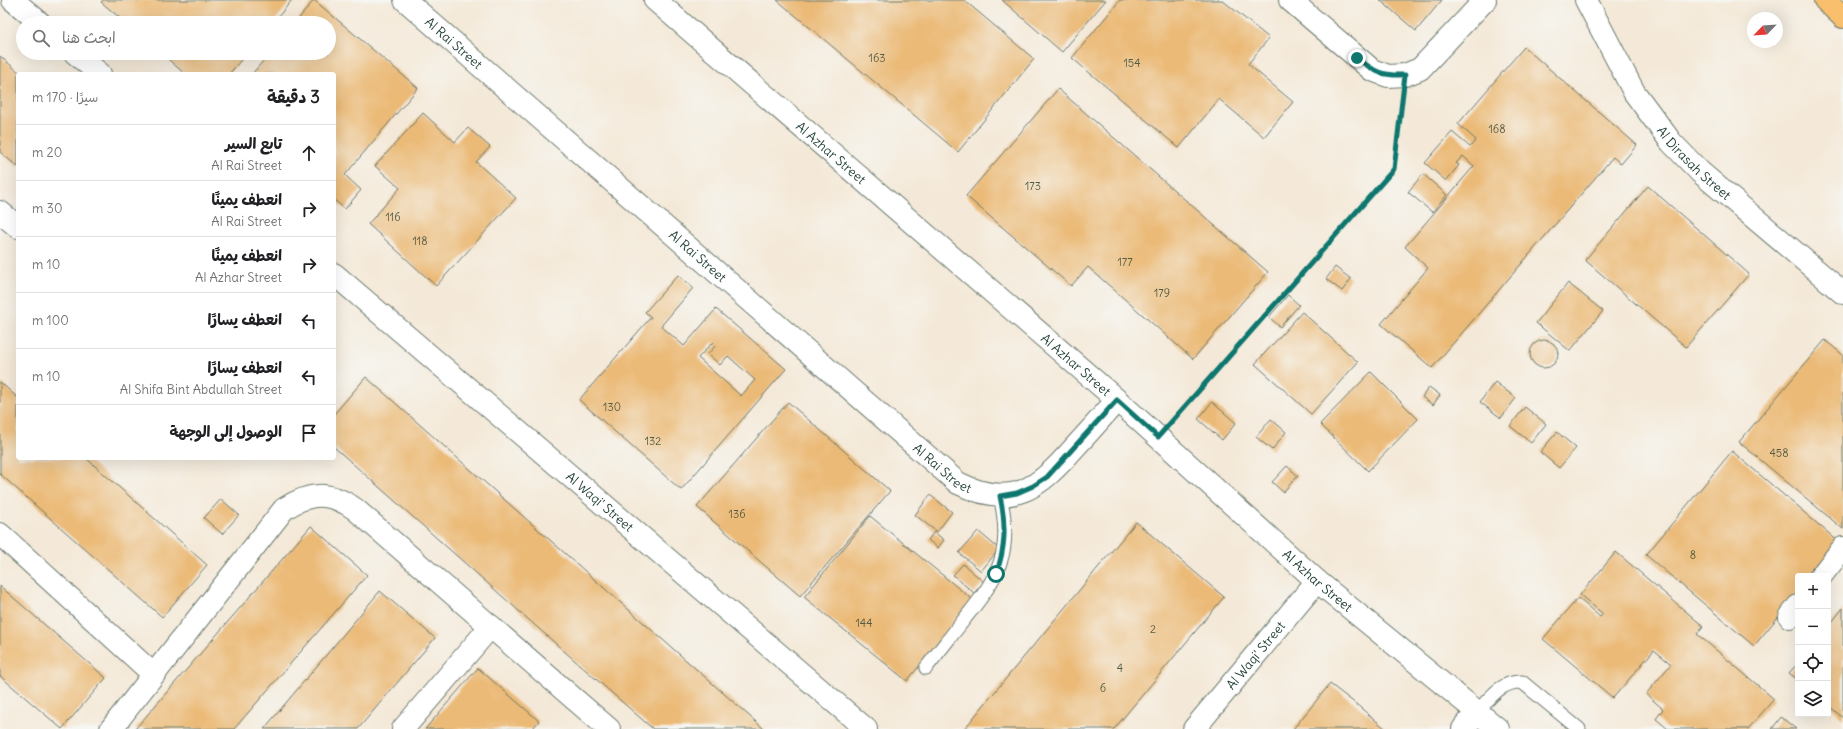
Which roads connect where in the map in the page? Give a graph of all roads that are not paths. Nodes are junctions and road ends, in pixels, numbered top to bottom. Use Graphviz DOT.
graph roads {
  1 [pos="13,0"];
  2 [pos="405,0"];
  3 [pos="655,0"];
  4 [pos="1290,0"];
  5 [pos="1485,0"];
  6 [pos="1586,0"];
  7 [pos="1825,0"];
  8 [pos="32,16"];
  9 [pos="1843,17"];
  10 [pos="83,60"];
  11 [pos="98,72"];
  12 [pos="0,212"];
  13 [pos="16,225"];
  14 [pos="336,276"];
  15 [pos="1843,293"];
  16 [pos="1117,400"];
  17 [pos="1000,496"];
  18 [pos="0,534"];
  19 [pos="1843,548"];
  20 [pos="1823,573"];
  21 [pos="1317,581"];
  22 [pos="491,626"];
  23 [pos="926,668"];
  24 [pos="153,674"];
  25 [pos="1477,712"];
  26 [pos="111,729"];
  27 [pos="403,729"];
  28 [pos="609,729"];
  29 [pos="866,729"];
  30 [pos="1194,729"];
  31 [pos="1463,729"];
  32 [pos="1498,729"];
  33 [pos="1579,729"];
  1 -- 8 [label="street"];
  2 -- 17 [label="street, Al Rai Street"];
  3 -- 16 [label="street, Al Azhar Street"];
  4 -- 5 [label="street"];
  6 -- 15 [label="street, Al Dirasah Street"];
  7 -- 9 [label="main road"];
  10 -- 11 [label="street"];
  12 -- 13 [label="street"];
  14 -- 29 [label="street, Al Waqi' Street"];
  16 -- 17 [label="street, Al Rai Street"];
  16 -- 21 [label="street, Al Azhar Street"];
  17 -- 23 [label="lane"];
  18 -- 24 [label="street"];
  19 -- 20 [label="street"];
  21 -- 25 [label="street, Al Azhar Street"];
  21 -- 30 [label="street, Al Waqi' Street"];
  22 -- 24 [label="street"];
  22 -- 27 [label="street"];
  22 -- 28 [label="street"];
  24 -- 26 [label="street"];
  25 -- 31 [label="street"];
  25 -- 32 [label="street, Al Azhar Street"];
  25 -- 33 [label="lane"];
}
